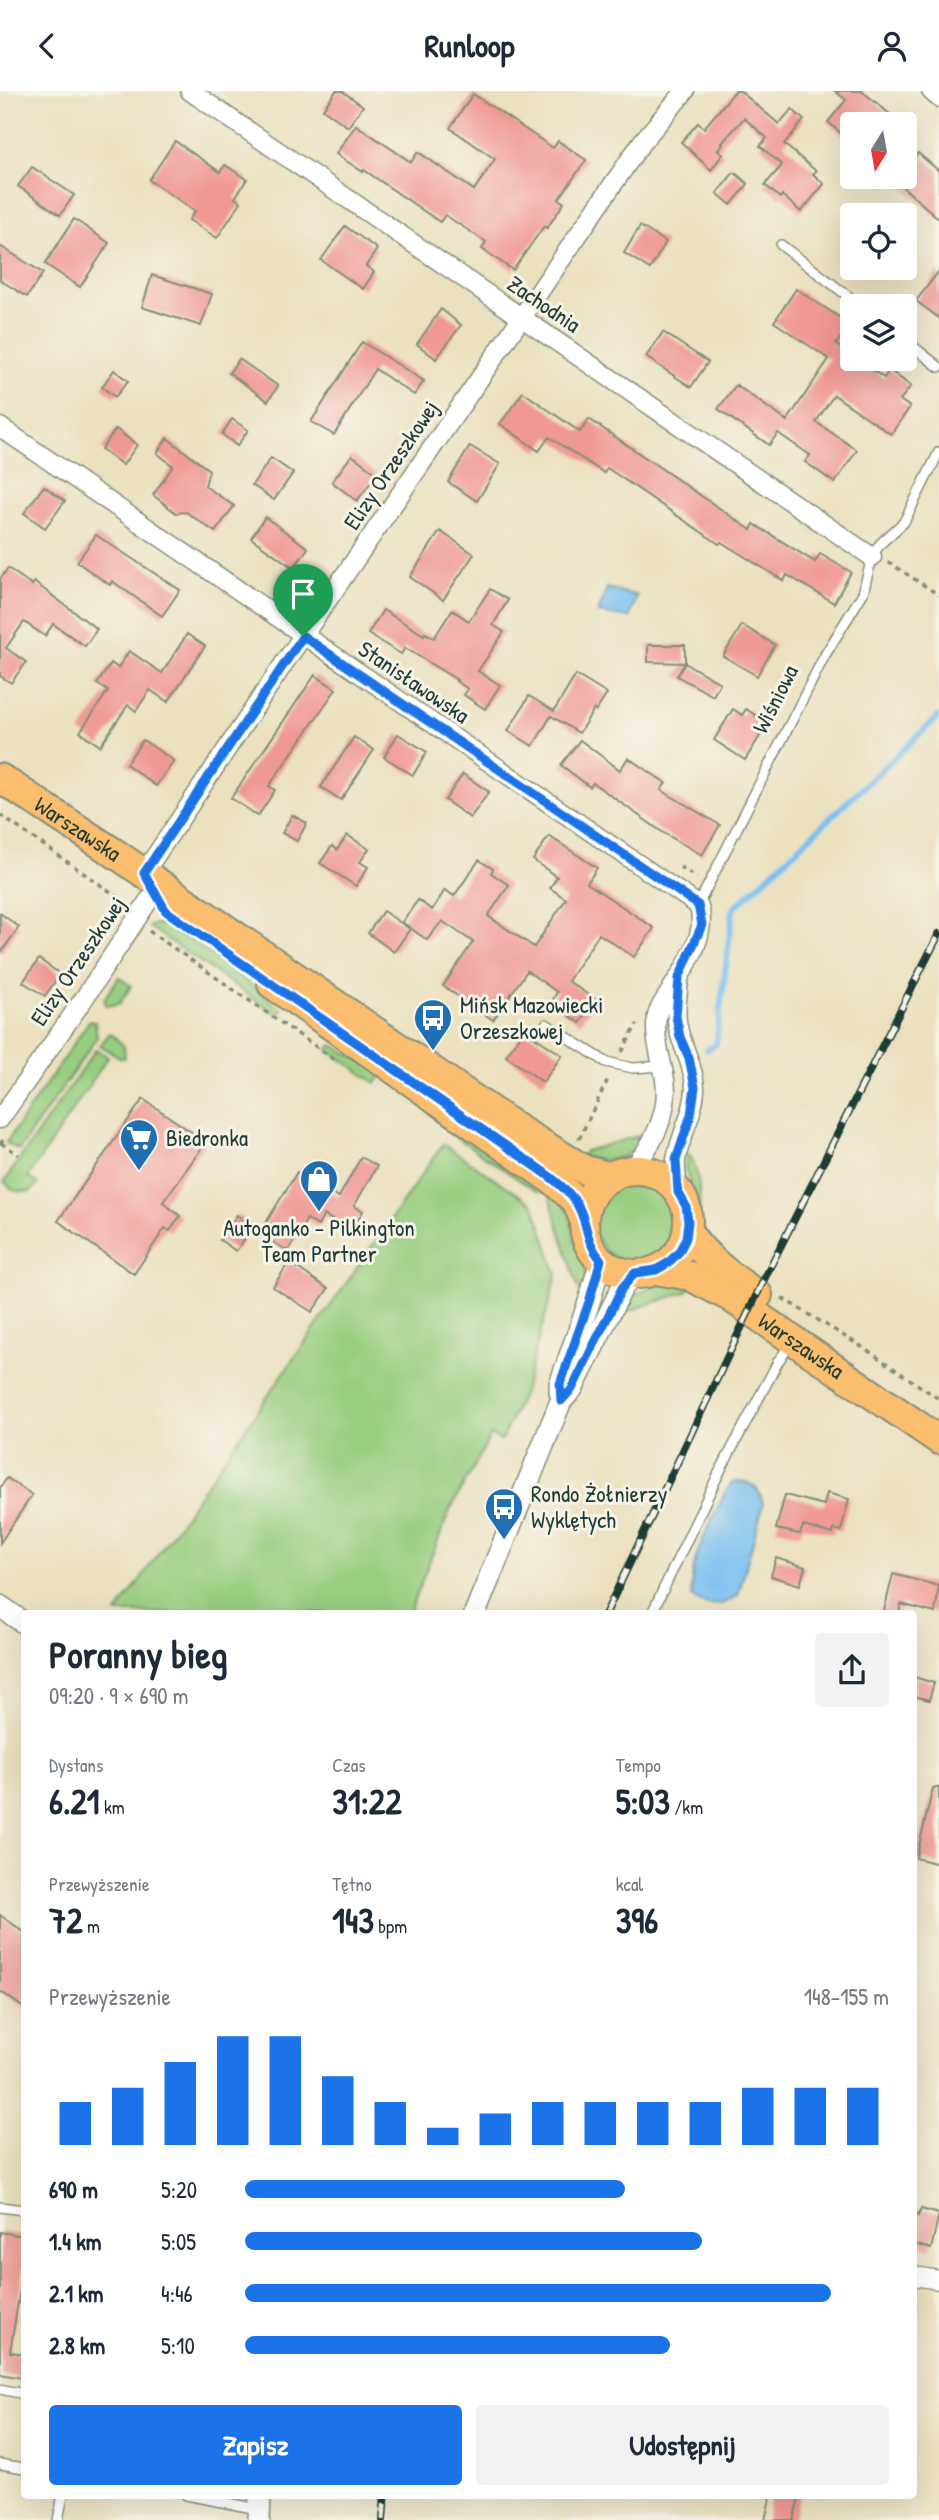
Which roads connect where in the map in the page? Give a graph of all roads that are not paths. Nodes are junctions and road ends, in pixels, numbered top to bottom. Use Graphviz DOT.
graph roads {
  1 [pos="190,91"];
  2 [pos="685,91"];
  3 [pos="931,91"];
  4 [pos="939,98"];
  5 [pos="781,244"];
  6 [pos="846,294"];
  7 [pos="522,318"];
  8 [pos="917,350"];
  9 [pos="939,367"];
  10 [pos="0,427"];
  11 [pos="939,453"];
  12 [pos="872,557"];
  13 [pos="303,636"];
  14 [pos="0,778"];
  15 [pos="0,797"];
  16 [pos="153,895"];
  17 [pos="698,905"];
  18 [pos="679,978"];
  19 [pos="546,1024"];
  20 [pos="662,1066"];
  21 [pos="0,1119"];
  22 [pos="621,1174"];
  23 [pos="678,1192"];
  24 [pos="584,1219"];
  25 [pos="687,1231"];
  26 [pos="601,1260"];
  27 [pos="645,1272"];
  28 [pos="794,1339"];
  29 [pos="561,1401"];
  30 [pos="939,1420"];
  31 [pos="939,1440"];
  32 [pos="0,1606"];
  33 [pos="476,1610"];
  34 [pos="653,1610"];
  35 [pos="21,1621"];
  36 [pos="0,2207"];
  37 [pos="21,2210"];
  38 [pos="917,2276"];
  39 [pos="939,2280"];
  40 [pos="0,2389"];
  41 [pos="21,2393"];
  42 [pos="0,2464"];
  43 [pos="21,2468"];
  44 [pos="62,2499"];
  45 [pos="209,2499"];
  46 [pos="260,2508"];
  47 [pos="58,2520"];
  1 -- 7 [label="street, Zachodnia"];
  2 -- 7 [label="street, Elizy Orzeszkowej"];
  3 -- 4 [label="street"];
  5 -- 6 [label="lane"];
  7 -- 12 [label="street, Zachodnia"];
  7 -- 13 [label="street, Elizy Orzeszkowej"];
  8 -- 9 [label="lane"];
  10 -- 13 [label="street, Stanisławowska"];
  11 -- 12 [label="lane, Wiśniowa"];
  12 -- 17 [label="lane, Wiśniowa"];
  13 -- 16 [label="street, Elizy Orzeszkowej"];
  13 -- 17 [label="street, Stanisławowska"];
  14 -- 16 [label="main road, Warszawska"];
  15 -- 16 [label="main road, Warszawska"];
  16 -- 21 [label="street, Elizy Orzeszkowej"];
  16 -- 22 [label="main road, Warszawska"];
  16 -- 24 [label="main road, Warszawska"];
  17 -- 18 [label="street, Wiśniowa"];
  18 -- 20 [label="street, Wiśniowa"];
  18 -- 23 [label="street, Wiśniowa"];
  19 -- 20 [label="lane"];
  20 -- 22 [label="street, Wiśniowa"];
  22 -- 23 [label="main road"];
  22 -- 24 [label="main road"];
  23 -- 25 [label="main road"];
  24 -- 26 [label="main road"];
  25 -- 27 [label="main road"];
  25 -- 30 [label="main road, Warszawska"];
  26 -- 27 [label="main road"];
  26 -- 29 [label="street"];
  27 -- 28 [label="main road, Warszawska"];
  27 -- 29 [label="street"];
  28 -- 31 [label="main road, Warszawska"];
  28 -- 34 [label="lane"];
  29 -- 33 [label="street"];
  32 -- 35 [label="street"];
  36 -- 37 [label="lane"];
  38 -- 39 [label="street"];
  40 -- 41 [label="lane"];
  42 -- 43 [label="lane"];
  44 -- 47 [label="lane"];
  45 -- 46 [label="lane"];
}
